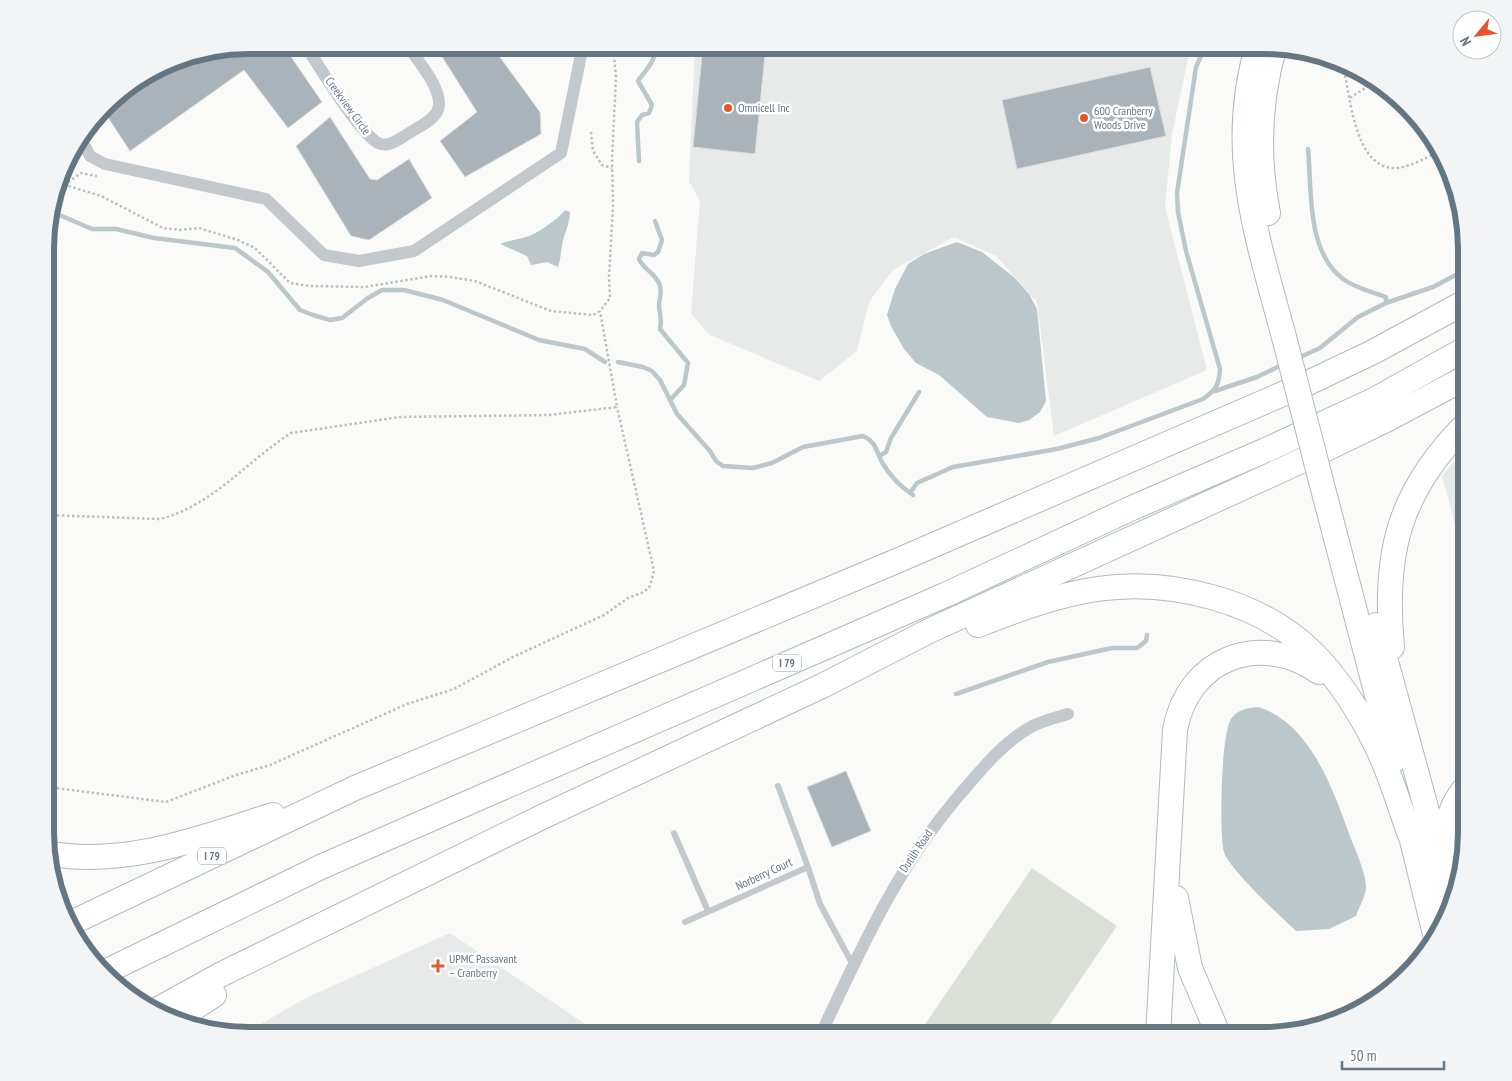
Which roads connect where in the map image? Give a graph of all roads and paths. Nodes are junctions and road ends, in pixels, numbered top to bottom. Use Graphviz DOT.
graph roads {
  1 [pos="311,54"];
  2 [pos="413,54"];
  3 [pos="581,54"];
  4 [pos="1256,54"];
  5 [pos="1274,54"];
  6 [pos="1344,72"];
  7 [pos="1369,85"];
  8 [pos="1350,98"];
  9 [pos="591,132"];
  10 [pos="84,145"];
  11 [pos="1433,154"];
  12 [pos="612,168"];
  13 [pos="100,176"];
  14 [pos="65,183"];
  15 [pos="1458,306"];
  16 [pos="600,311"];
  17 [pos="1291,334"];
  18 [pos="1458,353"];
  19 [pos="1458,382"];
  20 [pos="617,407"];
  21 [pos="1458,432"];
  22 [pos="1328,478"];
  23 [pos="54,515"];
  24 [pos="822,686"];
  25 [pos="1342,690"];
  26 [pos="1396,696"];
  27 [pos="1068,714"];
  28 [pos="778,786"];
  29 [pos="54,788"];
  30 [pos="355,788"];
  31 [pos="1458,800"];
  32 [pos="1170,823"];
  33 [pos="674,833"];
  34 [pos="1410,836"];
  35 [pos="55,854"];
  36 [pos="808,867"];
  37 [pos="1450,890"];
  38 [pos="1449,891"];
  39 [pos="708,911"];
  40 [pos="75,921"];
  41 [pos="685,922"];
  42 [pos="1433,928"];
  43 [pos="305,935"];
  44 [pos="853,965"];
  45 [pos="110,969"];
  46 [pos="162,1007"];
  47 [pos="182,1015"];
  48 [pos="824,1027"];
  49 [pos="1159,1027"];
  50 [pos="1215,1027"];
  1 -- 2 [label="street, Creekview Circle"];
  3 -- 10 [label="street"];
  4 -- 17 [label="highway"];
  5 -- 17 [label="highway"];
  6 -- 8 [label="path"];
  7 -- 8 [label="path"];
  8 -- 11 [label="path"];
  9 -- 12 [label="path"];
  13 -- 14 [label="path"];
  15 -- 30 [label="highway, I 79"];
  16 -- 20 [label="path"];
  17 -- 22 [label="highway, bridge"];
  18 -- 45 [label="highway, I 79"];
  19 -- 24 [label="highway"];
  20 -- 23 [label="path"];
  20 -- 29 [label="path"];
  21 -- 26 [label="highway"];
  22 -- 26 [label="highway"];
  22 -- 34 [label="highway"];
  24 -- 25 [label="highway"];
  24 -- 43 [label="highway"];
  25 -- 32 [label="highway"];
  25 -- 34 [label="highway"];
  26 -- 38 [label="highway"];
  27 -- 44 [label="street, Dutilh Road"];
  28 -- 36 [label="lane"];
  30 -- 35 [label="highway"];
  30 -- 40 [label="highway, I 79"];
  31 -- 37 [label="highway"];
  32 -- 49 [label="highway"];
  32 -- 50 [label="highway"];
  33 -- 39 [label="lane"];
  34 -- 42 [label="highway"];
  36 -- 39 [label="lane, Norberry Court"];
  36 -- 44 [label="lane, Norberry Court"];
  39 -- 41 [label="lane, Norberry Court"];
  43 -- 46 [label="highway"];
  43 -- 47 [label="highway"];
  44 -- 48 [label="street, Dutilh Road"];
}
